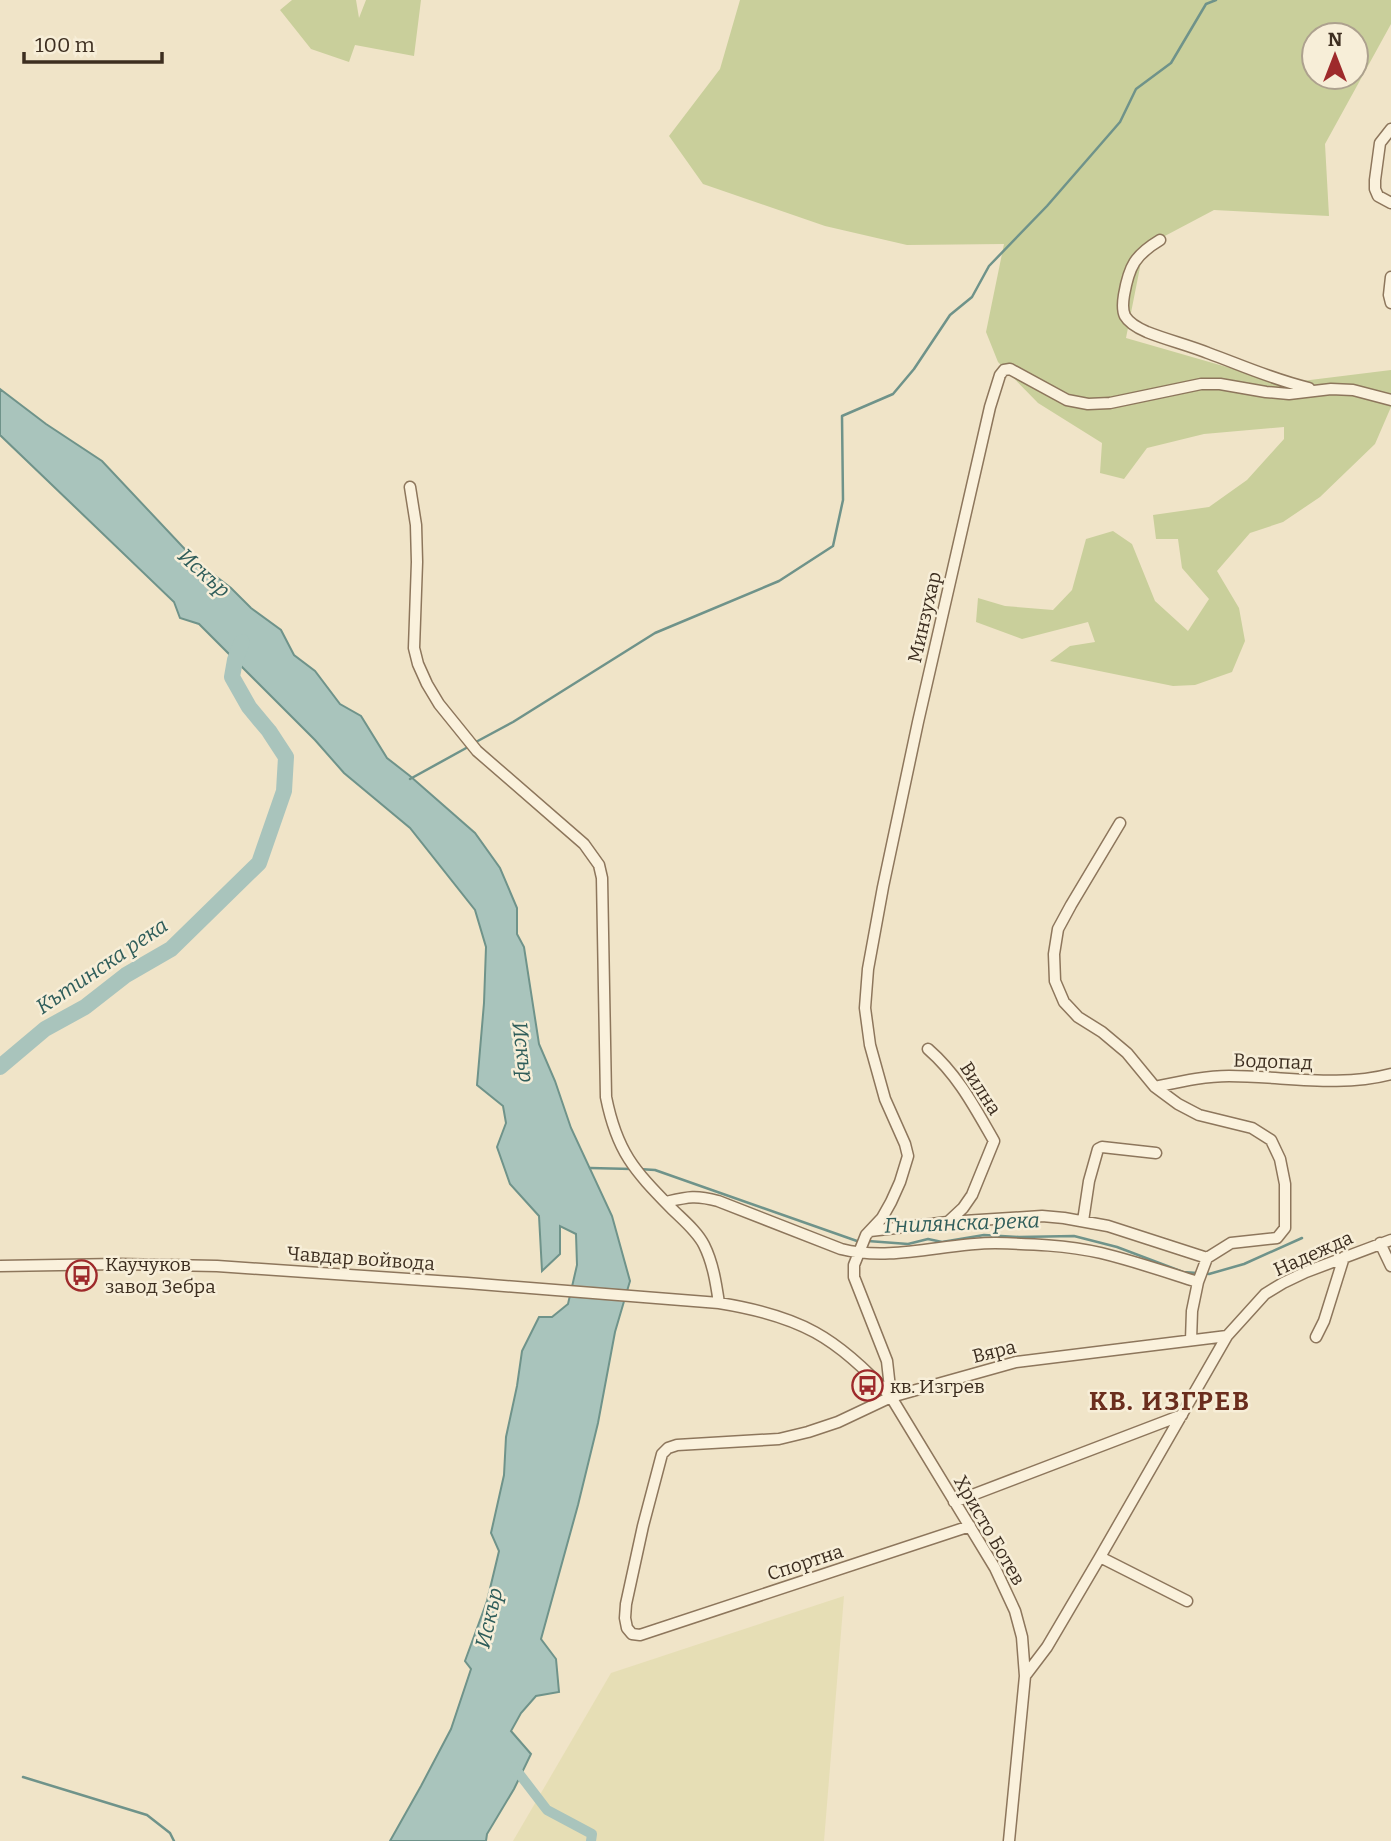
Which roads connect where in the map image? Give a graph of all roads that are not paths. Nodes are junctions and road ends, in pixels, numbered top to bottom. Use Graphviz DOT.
graph roads {
  1 [pos="1391,129"];
  2 [pos="1391,203"];
  3 [pos="1160,240"];
  4 [pos="1391,277"];
  5 [pos="1391,303"];
  6 [pos="1317,390"];
  7 [pos="1391,400"];
  8 [pos="410,487"];
  9 [pos="1120,823"];
  10 [pos="929,1049"];
  11 [pos="1391,1074"];
  12 [pos="1154,1087"];
  13 [pos="1156,1153"];
  14 [pos="666,1202"];
  15 [pos="1083,1221"];
  16 [pos="948,1222"];
  17 [pos="868,1233"];
  18 [pos="1391,1240"];
  19 [pos="1380,1243"];
  20 [pos="860,1251"];
  21 [pos="1344,1257"];
  22 [pos="1205,1262"];
  23 [pos="0,1266"];
  24 [pos="1391,1266"];
  25 [pos="1199,1280"];
  26 [pos="719,1303"];
  27 [pos="1227,1336"];
  28 [pos="1316,1337"];
  29 [pos="1191,1340"];
  30 [pos="891,1397"];
  31 [pos="1182,1415"];
  32 [pos="954,1502"];
  33 [pos="970,1527"];
  34 [pos="1100,1557"];
  35 [pos="1187,1601"];
  36 [pos="650,1632"];
  37 [pos="1026,1676"];
  38 [pos="1009,1841"];
  1 -- 2 [label="street"];
  3 -- 6 [label="street"];
  4 -- 5 [label="street"];
  6 -- 7 [label="street, Минзухар"];
  6 -- 17 [label="street, Минзухар"];
  8 -- 14 [label="street"];
  9 -- 12 [label="street"];
  10 -- 16 [label="street, Вилна"];
  11 -- 12 [label="street, Водопад"];
  12 -- 22 [label="street"];
  13 -- 15 [label="street"];
  14 -- 20 [label="street"];
  14 -- 26 [label="street"];
  15 -- 16 [label="street"];
  15 -- 22 [label="street"];
  16 -- 17 [label="street"];
  17 -- 20 [label="street, Минзухар"];
  18 -- 19 [label="street, Надежда"];
  19 -- 21 [label="street, Надежда"];
  19 -- 24 [label="street"];
  20 -- 25 [label="street"];
  20 -- 30 [label="street, Христо Ботев"];
  21 -- 27 [label="street, Надежда"];
  21 -- 28 [label="street"];
  22 -- 25 [label="street"];
  23 -- 26 [label="street, Чавдар войвода"];
  25 -- 29 [label="street"];
  26 -- 30 [label="street, Чавдар войвода"];
  27 -- 29 [label="street, Вяра"];
  27 -- 31 [label="street, Надежда"];
  29 -- 30 [label="street, Вяра"];
  30 -- 32 [label="street, Христо Ботев"];
  30 -- 36 [label="street, Вяра"];
  31 -- 32 [label="street"];
  31 -- 34 [label="street, Надежда"];
  32 -- 33 [label="street, Христо Ботев"];
  33 -- 36 [label="street, Спортна"];
  33 -- 37 [label="street, Христо Ботев"];
  34 -- 35 [label="street"];
  34 -- 37 [label="street, Надежда"];
  37 -- 38 [label="street, Христо Ботев"];
}
